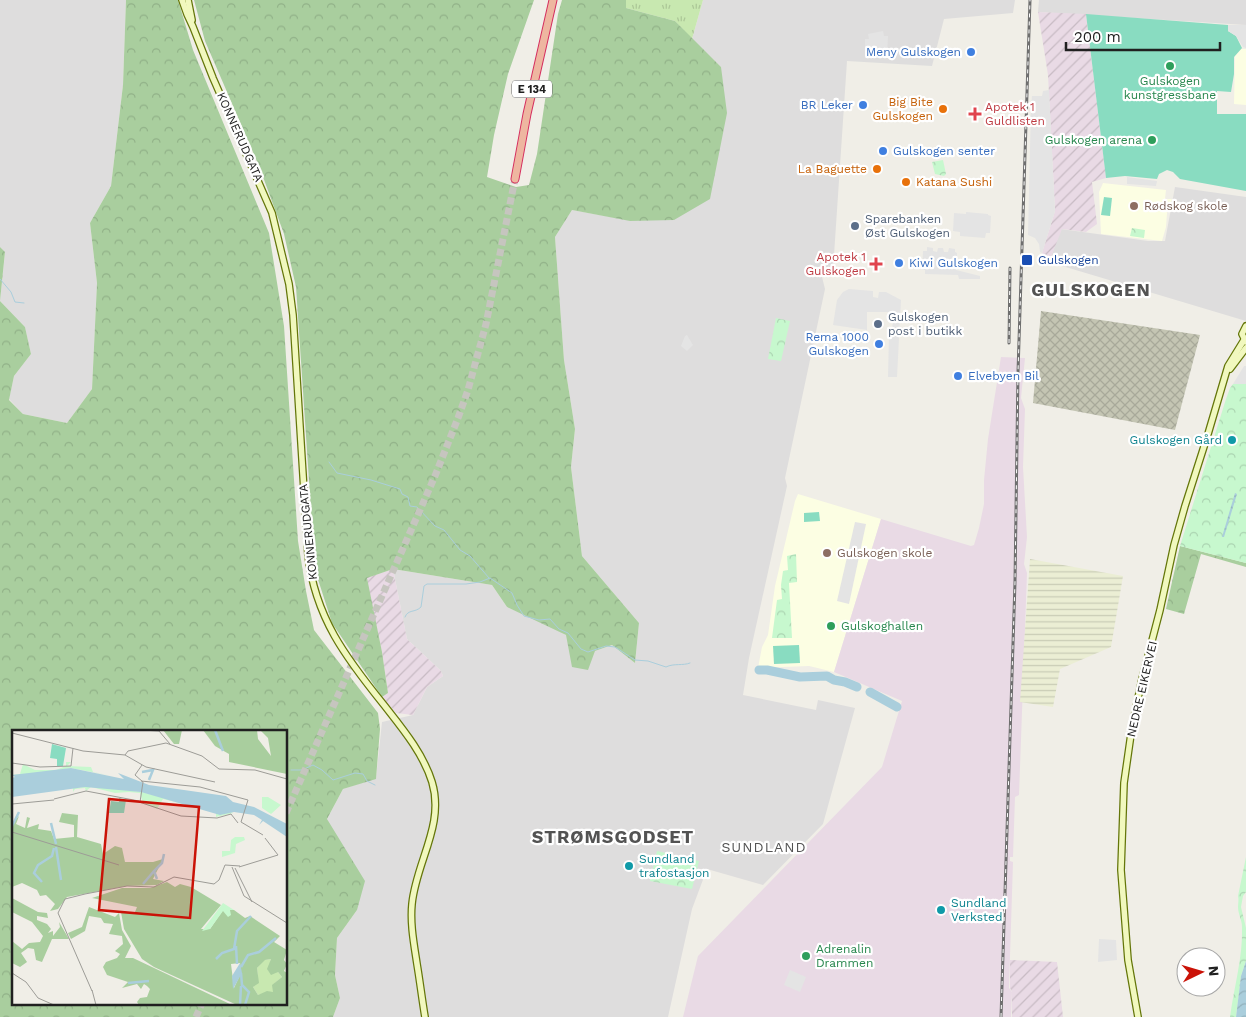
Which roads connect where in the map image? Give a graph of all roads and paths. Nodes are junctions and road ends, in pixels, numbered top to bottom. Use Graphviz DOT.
graph roads {
  1 [pos="182,0"];
  2 [pos="188,0"];
  3 [pos="553,0"];
  4 [pos="194,26"];
  5 [pos="515,179"];
  6 [pos="1246,326"];
  7 [pos="1245,341"];
  8 [pos="1246,348"];
  9 [pos="1228,370"];
  10 [pos="424,1017"];
  11 [pos="1138,1017"];
  1 -- 4 [label="main road, KONNERUDGATA"];
  2 -- 4 [label="main road, KONNERUDGATA"];
  3 -- 5 [label="highway, E 134"];
  4 -- 10 [label="main road, KONNERUDGATA"];
  6 -- 7 [label="main road"];
  7 -- 9 [label="main road, NEDRE EIKERVEI"];
  8 -- 9 [label="main road, NEDRE EIKERVEI"];
  9 -- 11 [label="main road, NEDRE EIKERVEI"];
}
